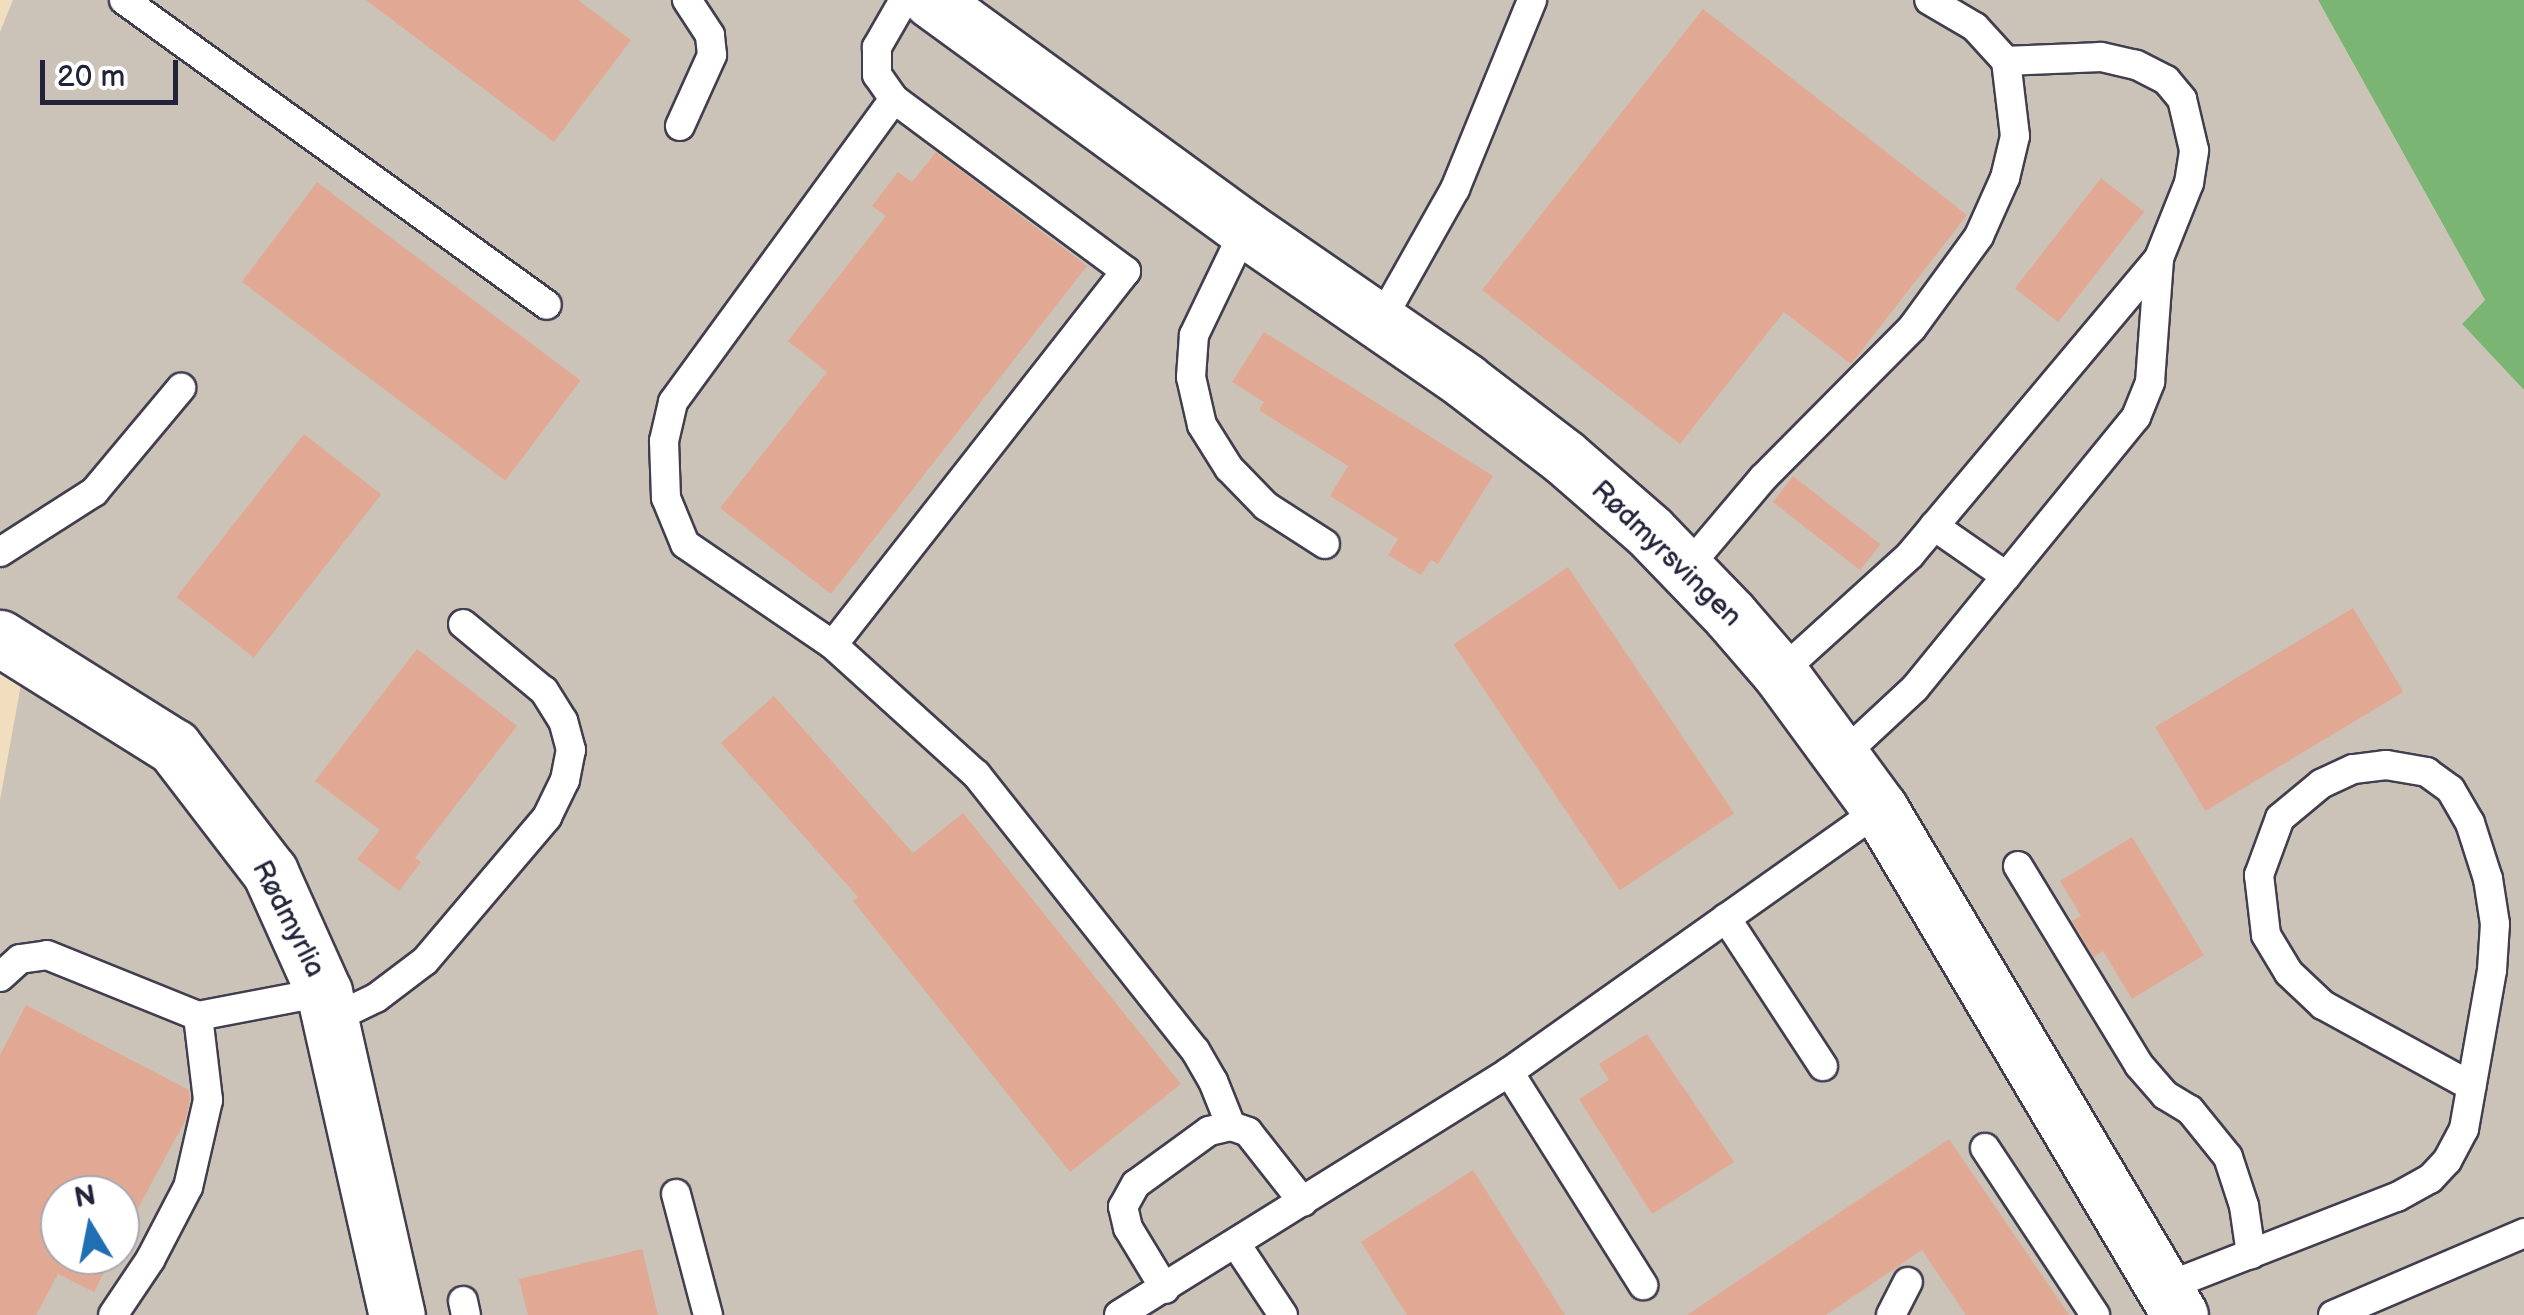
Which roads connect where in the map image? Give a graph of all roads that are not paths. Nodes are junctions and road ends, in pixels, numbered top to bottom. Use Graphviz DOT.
graph roads {
  1 [pos="124,0"];
  2 [pos="686,0"];
  3 [pos="904,0"];
  4 [pos="931,0"];
  5 [pos="1532,0"];
  6 [pos="1928,0"];
  7 [pos="2006,62"];
  8 [pos="894,99"];
  9 [pos="680,126"];
  10 [pos="1245,229"];
  11 [pos="2159,258"];
  12 [pos="547,305"];
  13 [pos="1380,322"];
  14 [pos="182,388"];
  15 [pos="1934,526"];
  16 [pos="1326,544"];
  17 [pos="0,552"];
  18 [pos="1686,570"];
  19 [pos="2006,576"];
  20 [pos="463,624"];
  21 [pos="0,638"];
  22 [pos="833,645"];
  23 [pos="1780,673"];
  24 [pos="1843,755"];
  25 [pos="1880,809"];
  26 [pos="2018,866"];
  27 [pos="1726,918"];
  28 [pos="0,977"];
  29 [pos="327,1006"];
  30 [pos="198,1016"];
  31 [pos="1822,1066"];
  32 [pos="1508,1072"];
  33 [pos="2472,1086"];
  34 [pos="1230,1126"];
  35 [pos="1985,1148"];
  36 [pos="676,1194"];
  37 [pos="1303,1202"];
  38 [pos="2524,1233"];
  39 [pos="1236,1244"];
  40 [pos="2251,1254"];
  41 [pos="1908,1282"];
  42 [pos="1643,1285"];
  43 [pos="1165,1289"];
  44 [pos="2171,1302"];
  45 [pos="113,1315"];
  46 [pos="397,1315"];
  47 [pos="708,1315"];
  48 [pos="1119,1315"];
  49 [pos="1283,1315"];
  50 [pos="1891,1315"];
  51 [pos="2095,1315"];
  52 [pos="2333,1315"];
  1 -- 12 [label="lane"];
  2 -- 9 [label="lane"];
  3 -- 8 [label="lane"];
  4 -- 10 [label="street, Rødmyrsvingen"];
  5 -- 13 [label="lane"];
  6 -- 7 [label="lane"];
  7 -- 11 [label="lane"];
  7 -- 18 [label="lane"];
  8 -- 22 [label="lane"];
  8 -- 22 [label="lane"];
  10 -- 13 [label="street, Rødmyrsvingen"];
  10 -- 16 [label="lane"];
  11 -- 15 [label="lane"];
  11 -- 19 [label="lane"];
  13 -- 18 [label="street, Rødmyrsvingen"];
  14 -- 17 [label="lane"];
  15 -- 19 [label="lane"];
  15 -- 23 [label="lane"];
  18 -- 23 [label="street, Rødmyrsvingen"];
  19 -- 24 [label="lane"];
  20 -- 29 [label="lane"];
  21 -- 29 [label="street, Rødmyrlia"];
  22 -- 34 [label="lane"];
  23 -- 24 [label="street, Rødmyrsvingen"];
  24 -- 25 [label="street, Rødmyrsvingen"];
  25 -- 27 [label="lane"];
  25 -- 44 [label="street, Rødmyrsvingen"];
  26 -- 40 [label="lane"];
  27 -- 31 [label="lane"];
  27 -- 32 [label="lane"];
  28 -- 30 [label="lane"];
  29 -- 30 [label="lane"];
  29 -- 46 [label="street, Rødmyrlia"];
  30 -- 45 [label="lane"];
  32 -- 37 [label="lane"];
  32 -- 42 [label="lane"];
  33 -- 33 [label="lane"];
  33 -- 40 [label="lane"];
  34 -- 37 [label="lane"];
  34 -- 43 [label="lane"];
  35 -- 51 [label="lane"];
  36 -- 47 [label="lane"];
  37 -- 39 [label="lane"];
  38 -- 52 [label="lane"];
  39 -- 43 [label="lane"];
  39 -- 49 [label="lane"];
  40 -- 44 [label="lane"];
  41 -- 50 [label="lane"];
  43 -- 48 [label="lane"];
}
